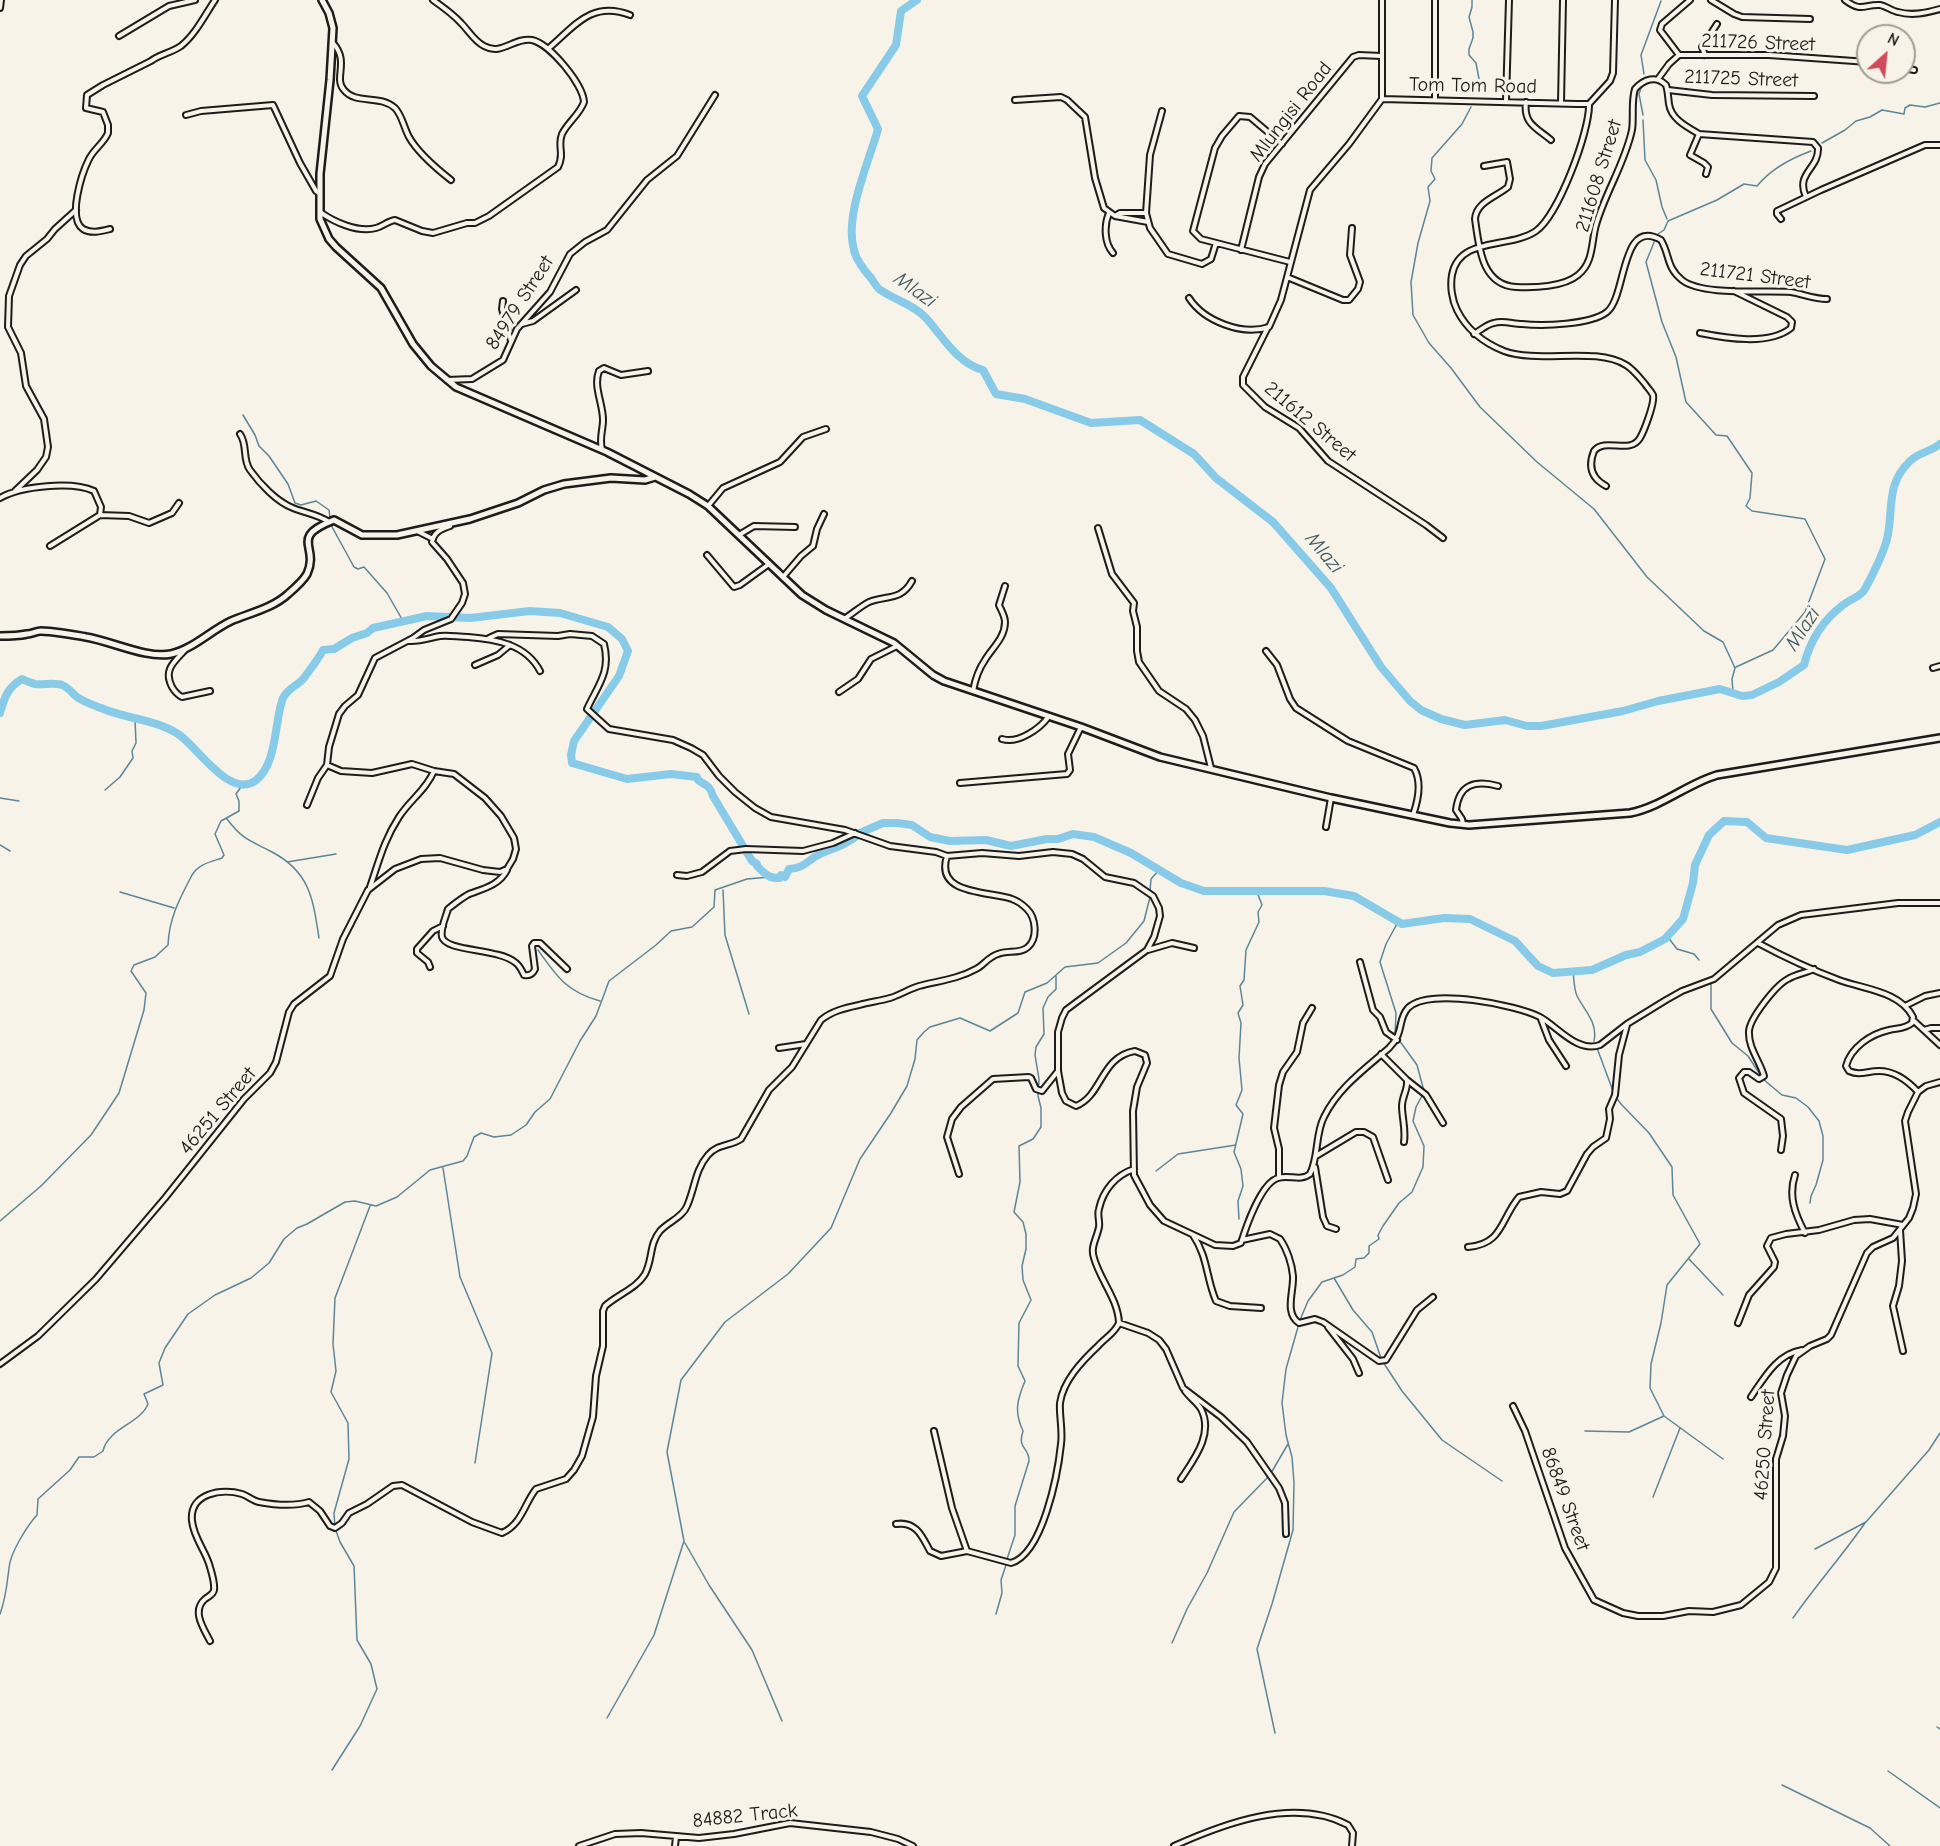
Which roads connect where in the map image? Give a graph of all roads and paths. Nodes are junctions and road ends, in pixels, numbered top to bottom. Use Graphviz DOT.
graph roads {
  1 [pos="1,0"];
  2 [pos="195,0"];
  3 [pos="215,0"];
  4 [pos="322,0"];
  5 [pos="433,0"];
  6 [pos="1382,0"];
  7 [pos="1435,0"];
  8 [pos="1509,0"];
  9 [pos="1563,0"];
  10 [pos="1615,0"];
  11 [pos="1690,0"];
  12 [pos="1711,0"];
  13 [pos="1845,0"];
  14 [pos="601,6"];
  15 [pos="0,8"];
  16 [pos="1940,9"];
  17 [pos="583,13"];
  18 [pos="630,15"];
  19 [pos="1810,19"];
  20 [pos="1718,24"];
  21 [pos="119,36"];
  22 [pos="332,42"];
  23 [pos="549,48"];
  24 [pos="1679,55"];
  25 [pos="1705,55"];
  26 [pos="1381,56"];
  27 [pos="1856,61"];
  28 [pos="1658,79"];
  29 [pos="1668,90"];
  30 [pos="715,94"];
  31 [pos="1814,96"];
  32 [pos="1382,99"];
  33 [pos="1015,100"];
  34 [pos="1435,100"];
  35 [pos="1506,101"];
  36 [pos="1526,102"];
  37 [pos="1561,103"];
  38 [pos="1589,104"];
  39 [pos="1162,111"];
  40 [pos="186,115"];
  41 [pos="1699,134"];
  42 [pos="1551,140"];
  43 [pos="1282,144"];
  44 [pos="1940,145"];
  45 [pos="1484,166"];
  46 [pos="1706,174"];
  47 [pos="451,180"];
  48 [pos="319,193"];
  49 [pos="1806,197"];
  50 [pos="76,210"];
  51 [pos="319,211"];
  52 [pos="1109,213"];
  53 [pos="1146,213"];
  54 [pos="1115,216"];
  55 [pos="1781,219"];
  56 [pos="1148,222"];
  57 [pos="1352,228"];
  58 [pos="110,229"];
  59 [pos="1216,243"];
  60 [pos="1480,247"];
  61 [pos="1241,250"];
  62 [pos="1113,253"];
  63 [pos="1290,262"];
  64 [pos="1287,277"];
  65 [pos="576,290"];
  66 [pos="1733,291"];
  67 [pos="1189,298"];
  68 [pos="1827,299"];
  69 [pos="503,301"];
  70 [pos="521,324"];
  71 [pos="1269,327"];
  72 [pos="1700,333"];
  73 [pos="1474,334"];
  74 [pos="511,342"];
  75 [pos="648,372"];
  76 [pos="446,380"];
  77 [pos="825,429"];
  78 [pos="240,434"];
  79 [pos="602,449"];
  80 [pos="656,477"];
  81 [pos="1606,486"];
  82 [pos="15,491"];
  83 [pos="0,498"];
  84 [pos="179,503"];
  85 [pos="708,506"];
  86 [pos="824,514"];
  87 [pos="100,515"];
  88 [pos="470,519"];
  89 [pos="329,522"];
  90 [pos="795,527"];
  91 [pos="1098,528"];
  92 [pos="416,531"];
  93 [pos="739,535"];
  94 [pos="1443,538"];
  95 [pos="433,539"];
  96 [pos="50,546"];
  97 [pos="707,555"];
  98 [pos="769,564"];
  99 [pos="783,576"];
  100 [pos="912,581"];
  101 [pos="1005,586"];
  102 [pos="844,619"];
  103 [pos="0,636"];
  104 [pos="489,638"];
  105 [pos="408,641"];
  106 [pos="510,645"];
  107 [pos="898,645"];
  108 [pos="188,647"];
  109 [pos="1266,651"];
  110 [pos="475,664"];
  111 [pos="1940,666"];
  112 [pos="1933,668"];
  113 [pos="540,671"];
  114 [pos="210,691"];
  115 [pos="973,691"];
  116 [pos="839,692"];
  117 [pos="1049,716"];
  118 [pos="1081,727"];
  119 [pos="1940,738"];
  120 [pos="1002,739"];
  121 [pos="327,765"];
  122 [pos="1211,768"];
  123 [pos="434,771"];
  124 [pos="960,783"];
  125 [pos="1498,786"];
  126 [pos="1331,798"];
  127 [pos="307,805"];
  128 [pos="1413,815"];
  129 [pos="1463,824"];
  130 [pos="1326,827"];
  131 [pos="856,832"];
  132 [pos="947,856"];
  133 [pos="507,869"];
  134 [pos="677,875"];
  135 [pos="370,889"];
  136 [pos="1940,903"];
  137 [pos="444,925"];
  138 [pos="1758,943"];
  139 [pos="1194,948"];
  140 [pos="1147,950"];
  141 [pos="1360,962"];
  142 [pos="430,967"];
  143 [pos="567,969"];
  144 [pos="1815,969"];
  145 [pos="1940,993"];
  146 [pos="1905,1006"];
  147 [pos="1312,1008"];
  148 [pos="1541,1018"];
  149 [pos="1913,1020"];
  150 [pos="1627,1024"];
  151 [pos="1940,1028"];
  152 [pos="1924,1030"];
  153 [pos="1397,1040"];
  154 [pos="806,1044"];
  155 [pos="1940,1045"];
  156 [pos="779,1048"];
  157 [pos="1381,1054"];
  158 [pos="1566,1066"];
  159 [pos="1058,1071"];
  160 [pos="1407,1080"];
  161 [pos="1940,1082"];
  162 [pos="1918,1092"];
  163 [pos="1443,1123"];
  164 [pos="1404,1142"];
  165 [pos="1781,1150"];
  166 [pos="1315,1156"];
  167 [pos="1314,1164"];
  168 [pos="1134,1168"];
  169 [pos="959,1174"];
  170 [pos="1795,1175"];
  171 [pos="1279,1177"];
  172 [pos="1388,1180"];
  173 [pos="1901,1227"];
  174 [pos="1335,1229"];
  175 [pos="1804,1233"];
  176 [pos="1193,1234"];
  177 [pos="1242,1240"];
  178 [pos="1468,1247"];
  179 [pos="1433,1297"];
  180 [pos="1260,1308"];
  181 [pos="1323,1322"];
  182 [pos="1119,1323"];
  183 [pos="1738,1323"];
  184 [pos="1803,1350"];
  185 [pos="1903,1351"];
  186 [pos="0,1364"];
  187 [pos="1359,1373"];
  188 [pos="1183,1388"];
  189 [pos="1751,1397"];
  190 [pos="1513,1406"];
  191 [pos="934,1431"];
  192 [pos="1181,1479"];
  193 [pos="896,1524"];
  194 [pos="1286,1534"];
  195 [pos="967,1551"];
  196 [pos="1594,1600"];
  197 [pos="210,1641"];
  198 [pos="676,1837"];
  199 [pos="579,1846"];
  200 [pos="675,1846"];
  201 [pos="913,1846"];
  202 [pos="1174,1846"];
  203 [pos="1352,1846"];
  1 -- 15 [label="street"];
  2 -- 21 [label="street"];
  3 -- 50 [label="street"];
  4 -- 22 [label="street"];
  5 -- 23 [label="street"];
  6 -- 26 [label="street, Tom Tom Road"];
  7 -- 34 [label="street"];
  8 -- 35 [label="street"];
  9 -- 37 [label="street, Tom Tom Road"];
  10 -- 38 [label="street"];
  11 -- 24 [label="street"];
  12 -- 19 [label="street"];
  13 -- 16 [label="street"];
  14 -- 18 [label="street"];
  17 -- 23 [label="street"];
  20 -- 25 [label="street"];
  22 -- 47 [label="street"];
  22 -- 48 [label="street"];
  23 -- 51 [label="street"];
  24 -- 25 [label="street, 211726 Street"];
  24 -- 28 [label="street, 211726 Street"];
  25 -- 27 [label="street, 211726 Street"];
  26 -- 32 [label="street, Tom Tom Road"];
  26 -- 43 [label="street, Mlungisi Road"];
  28 -- 29 [label="street"];
  28 -- 60 [label="street, 211608 Street"];
  29 -- 31 [label="street, 211725 Street"];
  29 -- 41 [label="street"];
  30 -- 70 [label="street, 84979 Street"];
  32 -- 34 [label="street, Tom Tom Road"];
  32 -- 63 [label="street"];
  33 -- 52 [label="street"];
  34 -- 35 [label="street, Tom Tom Road"];
  35 -- 36 [label="street, Tom Tom Road"];
  36 -- 37 [label="street, Tom Tom Road"];
  36 -- 42 [label="street"];
  37 -- 38 [label="street"];
  38 -- 60 [label="street"];
  39 -- 53 [label="street"];
  40 -- 48 [label="street"];
  41 -- 46 [label="street"];
  41 -- 49 [label="street"];
  43 -- 59 [label="street"];
  43 -- 61 [label="street, Mlungisi Road"];
  44 -- 49 [label="street"];
  45 -- 60 [label="street"];
  48 -- 51 [label="street"];
  49 -- 55 [label="street"];
  50 -- 58 [label="street"];
  50 -- 82 [label="street"];
  51 -- 76 [label="street"];
  52 -- 54 [label="street"];
  52 -- 62 [label="street"];
  53 -- 54 [label="street"];
  53 -- 56 [label="street"];
  54 -- 56 [label="street"];
  56 -- 59 [label="street"];
  57 -- 64 [label="street"];
  59 -- 61 [label="street"];
  60 -- 73 [label="street"];
  61 -- 63 [label="street"];
  63 -- 64 [label="street"];
  64 -- 71 [label="street"];
  65 -- 70 [label="street"];
  66 -- 68 [label="street, 211721 Street"];
  66 -- 72 [label="street"];
  66 -- 73 [label="street, 211721 Street"];
  67 -- 71 [label="street"];
  69 -- 74 [label="street"];
  70 -- 74 [label="street, 84979 Street"];
  71 -- 94 [label="street, 211612 Street"];
  73 -- 81 [label="street"];
  74 -- 76 [label="street, 84979 Street"];
  75 -- 79 [label="street"];
  76 -- 79 [label="street"];
  77 -- 85 [label="street"];
  78 -- 89 [label="street"];
  79 -- 80 [label="street"];
  80 -- 85 [label="street"];
  80 -- 88 [label="street"];
  82 -- 83 [label="street"];
  82 -- 87 [label="street"];
  84 -- 87 [label="street"];
  85 -- 93 [label="street"];
  86 -- 99 [label="street"];
  87 -- 96 [label="street"];
  88 -- 92 [label="street"];
  88 -- 95 [label="street"];
  89 -- 92 [label="street"];
  89 -- 108 [label="street"];
  90 -- 93 [label="street"];
  91 -- 122 [label="street"];
  92 -- 95 [label="street"];
  93 -- 98 [label="street"];
  95 -- 105 [label="street"];
  97 -- 98 [label="street"];
  98 -- 99 [label="street"];
  99 -- 102 [label="street"];
  100 -- 102 [label="street"];
  101 -- 115 [label="street"];
  102 -- 107 [label="street"];
  103 -- 108 [label="street"];
  104 -- 105 [label="street"];
  104 -- 106 [label="street"];
  104 -- 131 [label="street"];
  105 -- 121 [label="street"];
  106 -- 110 [label="street"];
  106 -- 113 [label="street"];
  107 -- 115 [label="street"];
  107 -- 116 [label="street"];
  108 -- 114 [label="street"];
  109 -- 128 [label="street"];
  111 -- 112 [label="street"];
  115 -- 117 [label="street"];
  117 -- 118 [label="street"];
  117 -- 120 [label="street"];
  118 -- 122 [label="street"];
  118 -- 124 [label="street"];
  119 -- 129 [label="street"];
  121 -- 123 [label="street"];
  121 -- 127 [label="street"];
  122 -- 126 [label="street"];
  123 -- 133 [label="street"];
  123 -- 135 [label="street"];
  125 -- 129 [label="street"];
  126 -- 128 [label="street"];
  126 -- 130 [label="street"];
  128 -- 129 [label="street"];
  131 -- 132 [label="street"];
  131 -- 134 [label="street"];
  132 -- 140 [label="street"];
  132 -- 154 [label="street"];
  133 -- 135 [label="street, 46251 Street"];
  133 -- 137 [label="street"];
  135 -- 186 [label="street, 46251 Street"];
  136 -- 138 [label="street"];
  137 -- 142 [label="street"];
  137 -- 143 [label="street"];
  138 -- 144 [label="street"];
  138 -- 150 [label="street"];
  139 -- 140 [label="street"];
  140 -- 159 [label="street"];
  141 -- 153 [label="street"];
  144 -- 146 [label="street"];
  144 -- 165 [label="street"];
  145 -- 146 [label="street"];
  146 -- 149 [label="street"];
  147 -- 171 [label="street"];
  148 -- 150 [label="street"];
  148 -- 153 [label="street"];
  148 -- 158 [label="street"];
  149 -- 152 [label="street"];
  149 -- 162 [label="street"];
  150 -- 178 [label="street"];
  151 -- 152 [label="street"];
  152 -- 155 [label="street"];
  153 -- 157 [label="street"];
  154 -- 156 [label="street"];
  154 -- 197 [label="street"];
  157 -- 160 [label="street"];
  157 -- 166 [label="street"];
  159 -- 168 [label="street"];
  159 -- 169 [label="street"];
  160 -- 163 [label="street"];
  160 -- 164 [label="street"];
  161 -- 162 [label="street"];
  162 -- 173 [label="street"];
  166 -- 167 [label="street"];
  166 -- 172 [label="street"];
  167 -- 171 [label="street"];
  167 -- 174 [label="street"];
  168 -- 176 [label="street"];
  168 -- 182 [label="street"];
  170 -- 175 [label="street"];
  171 -- 177 [label="street"];
  173 -- 175 [label="street"];
  173 -- 184 [label="street"];
  173 -- 185 [label="street"];
  175 -- 183 [label="street"];
  176 -- 177 [label="street"];
  176 -- 180 [label="street"];
  177 -- 181 [label="street"];
  179 -- 181 [label="street"];
  181 -- 187 [label="street"];
  182 -- 188 [label="street"];
  182 -- 195 [label="street"];
  184 -- 189 [label="street"];
  184 -- 196 [label="street, 46250 Street"];
  188 -- 192 [label="street"];
  188 -- 194 [label="street"];
  190 -- 196 [label="street, 86849 Street"];
  191 -- 195 [label="street"];
  193 -- 195 [label="street"];
  198 -- 199 [label="street, 84882 Track"];
  198 -- 200 [label="street"];
  198 -- 201 [label="street, 84882 Track"];
  202 -- 203 [label="street"];
}
